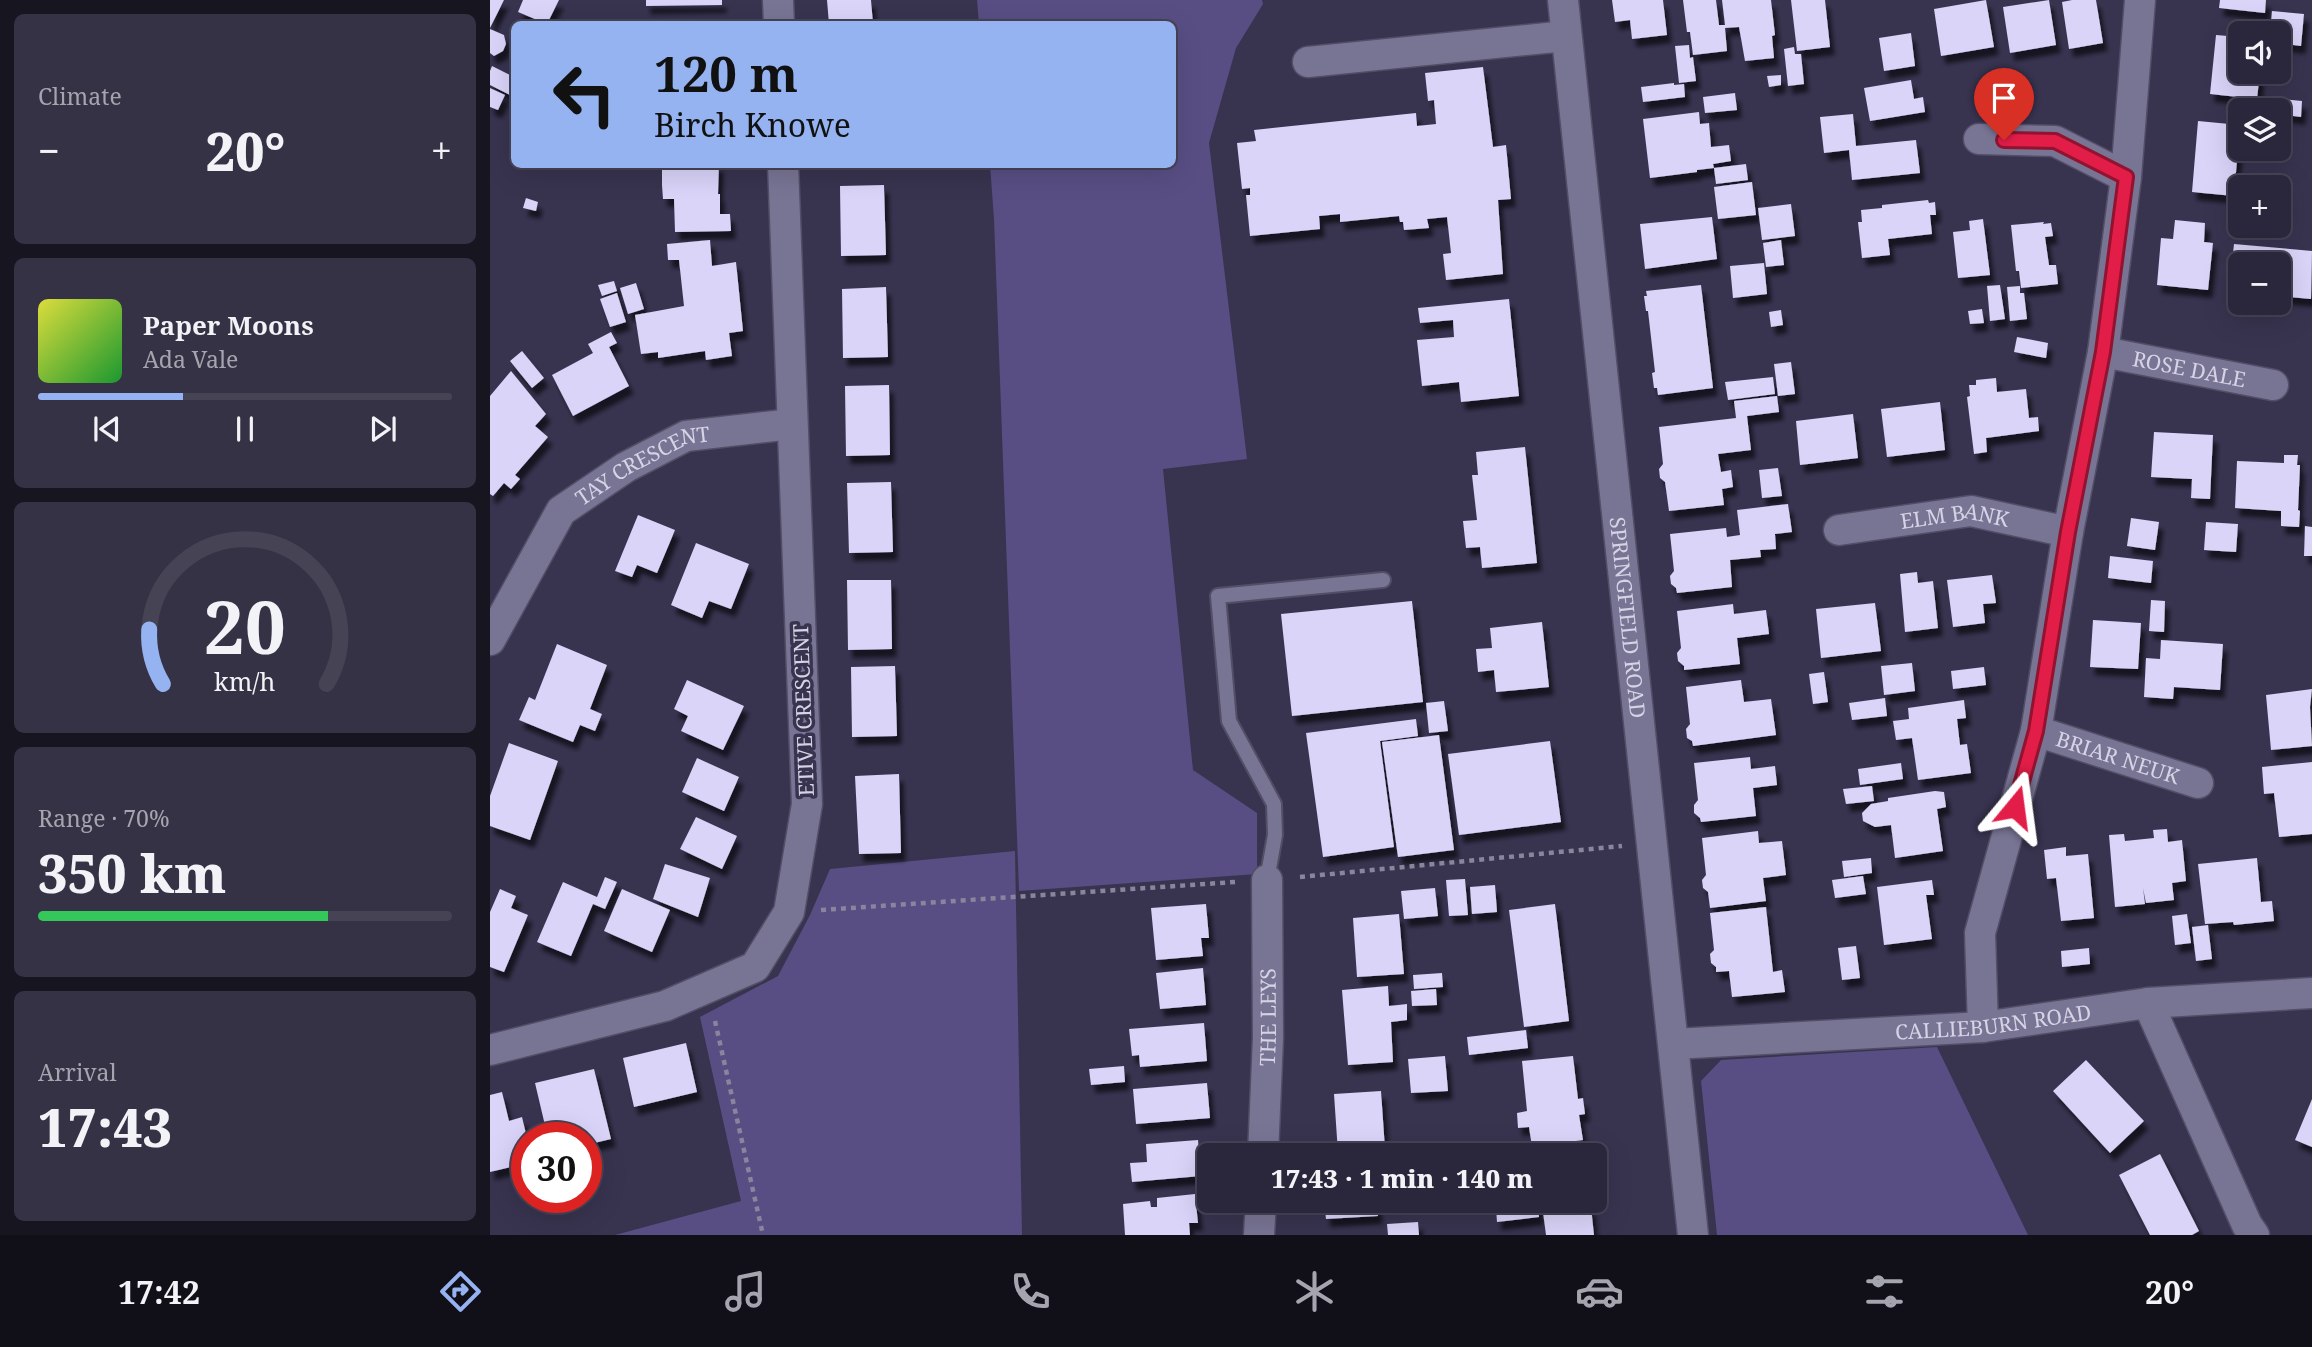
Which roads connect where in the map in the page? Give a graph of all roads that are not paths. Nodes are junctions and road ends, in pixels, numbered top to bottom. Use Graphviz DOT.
graph roads {
  1 [pos="778,0"];
  2 [pos="1563,0"];
  3 [pos="2140,0"];
  4 [pos="779,21"];
  5 [pos="1566,36"];
  6 [pos="1308,62"];
  7 [pos="1979,139"];
  8 [pos="783,168"];
  9 [pos="2126,177"];
  10 [pos="2103,352"];
  11 [pos="2273,385"];
  12 [pos="792,424"];
  13 [pos="1839,530"];
  14 [pos="2068,532"];
  15 [pos="1383,580"];
  16 [pos="490,640"];
  17 [pos="2036,731"];
  18 [pos="2198,783"];
  19 [pos="1268,880"];
  20 [pos="2312,993"];
  21 [pos="2148,1003"];
  22 [pos="1983,1027"];
  23 [pos="1674,1044"];
  24 [pos="490,1050"];
  25 [pos="1264,1143"];
  26 [pos="1260,1213"];
  27 [pos="1259,1235"];
  28 [pos="1693,1235"];
  29 [pos="2254,1235"];
  1 -- 4 [label="street"];
  2 -- 5 [label="street, SPRINGFIELD ROAD"];
  3 -- 9 [label="street"];
  5 -- 6 [label="street"];
  5 -- 23 [label="street, SPRINGFIELD ROAD"];
  7 -- 9 [label="street"];
  8 -- 12 [label="street, ETIVE CRESCENT"];
  9 -- 10 [label="street"];
  10 -- 11 [label="street, ROSE DALE"];
  10 -- 14 [label="street"];
  12 -- 16 [label="street, TAY CRESCENT"];
  12 -- 24 [label="street, ETIVE CRESCENT"];
  13 -- 14 [label="street, ELM BANK"];
  14 -- 17 [label="street"];
  15 -- 19 [label="lane"];
  17 -- 18 [label="street, BRIAR NEUK"];
  17 -- 22 [label="street"];
  19 -- 25 [label="street, THE LEYS"];
  20 -- 21 [label="street, CALLIEBURN ROAD"];
  21 -- 22 [label="street, CALLIEBURN ROAD"];
  21 -- 29 [label="street"];
  22 -- 23 [label="street, CALLIEBURN ROAD"];
  23 -- 28 [label="street, SPRINGFIELD ROAD"];
  26 -- 27 [label="street"];
}
